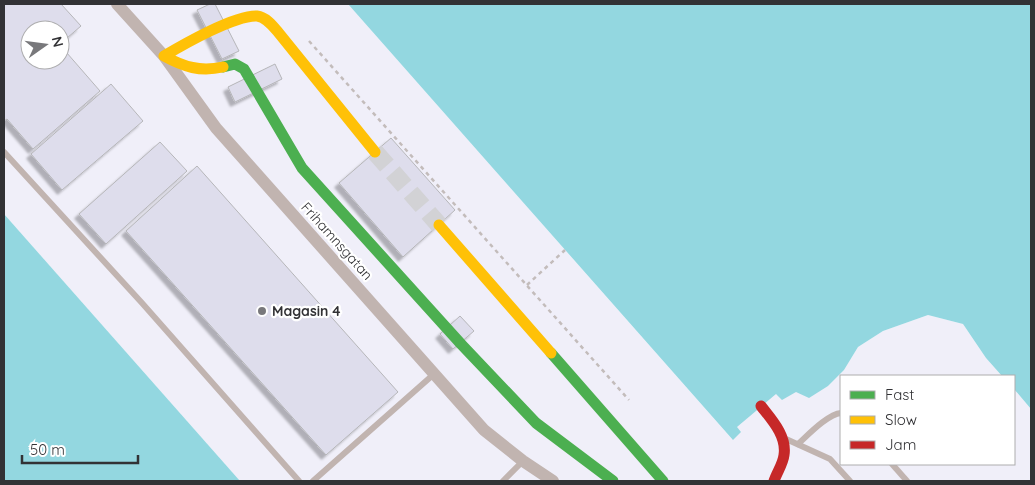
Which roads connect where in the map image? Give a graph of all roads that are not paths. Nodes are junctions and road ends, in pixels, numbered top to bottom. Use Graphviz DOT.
graph roads {
  1 [pos="117,4"];
  2 [pos="164,56"];
  3 [pos="4,152"];
  4 [pos="375,152"];
  5 [pos="439,225"];
  6 [pos="434,374"];
  7 [pos="761,406"];
  8 [pos="840,413"];
  9 [pos="783,437"];
  10 [pos="798,444"];
  11 [pos="523,460"];
  12 [pos="893,465"];
  13 [pos="299,481"];
  14 [pos="313,481"];
  15 [pos="503,481"];
  16 [pos="553,481"];
  17 [pos="613,481"];
  18 [pos="663,481"];
  19 [pos="774,481"];
  20 [pos="850,481"];
  21 [pos="907,481"];
  1 -- 2 [label="street, Frihamnsgatan"];
  2 -- 4 [label="street"];
  2 -- 6 [label="street, Frihamnsgatan"];
  2 -- 17 [label="street"];
  3 -- 13 [label="lane"];
  5 -- 18 [label="street"];
  6 -- 11 [label="street, Frihamnsgatan"];
  6 -- 14 [label="lane"];
  7 -- 9 [label="street"];
  8 -- 10 [label="lane"];
  9 -- 10 [label="lane"];
  9 -- 19 [label="street"];
  10 -- 20 [label="lane"];
  11 -- 15 [label="lane"];
  11 -- 16 [label="street, Frihamnsgatan"];
  12 -- 21 [label="lane"];
}
